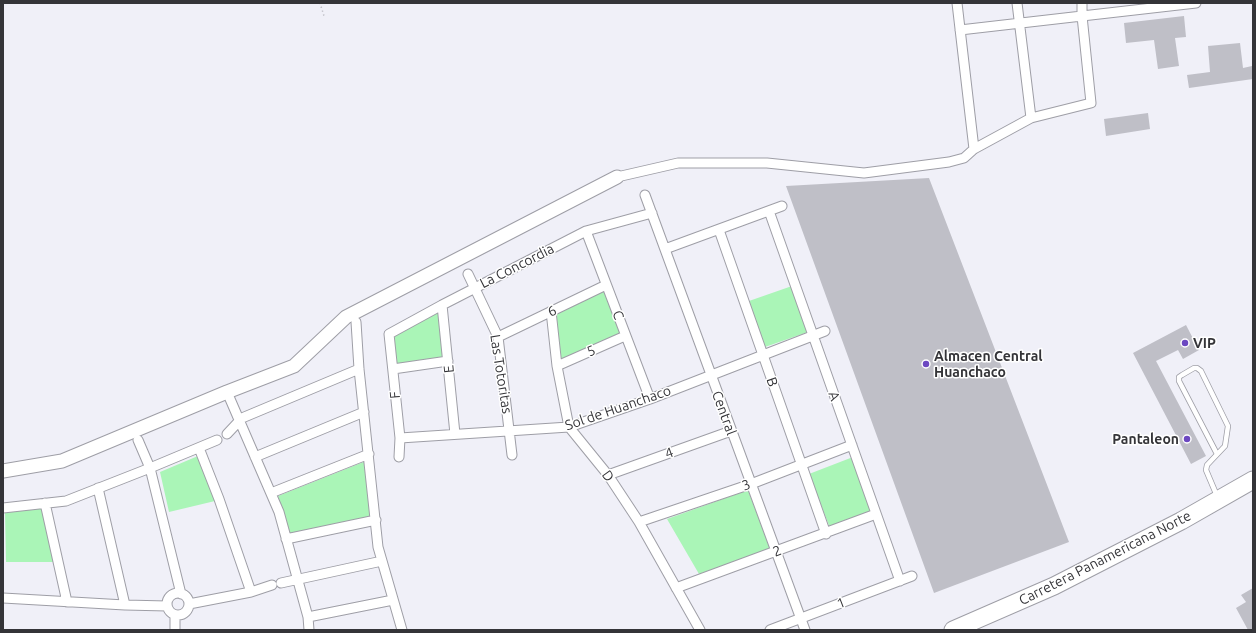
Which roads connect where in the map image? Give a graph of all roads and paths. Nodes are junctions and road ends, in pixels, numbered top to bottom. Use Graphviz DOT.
graph roads {
  1 [pos="320,3"];
  2 [pos="957,3"];
  3 [pos="1017,3"];
  4 [pos="1082,3"];
  5 [pos="1196,3"];
  6 [pos="324,16"];
  7 [pos="1082,16"];
  8 [pos="1019,23"];
  9 [pos="960,30"];
  10 [pos="1031,118"];
  11 [pos="974,149"];
  12 [pos="617,177"];
  13 [pos="645,195"];
  14 [pos="782,206"];
  15 [pos="769,211"];
  16 [pos="652,213"];
  17 [pos="719,230"];
  18 [pos="586,231"];
  19 [pos="665,249"];
  20 [pos="468,274"];
  21 [pos="606,285"];
  22 [pos="475,288"];
  23 [pos="442,305"];
  24 [pos="551,311"];
  25 [pos="356,322"];
  26 [pos="825,331"];
  27 [pos="389,334"];
  28 [pos="625,336"];
  29 [pos="813,336"];
  30 [pos="498,337"];
  31 [pos="763,355"];
  32 [pos="448,361"];
  33 [pos="556,366"];
  34 [pos="359,369"];
  35 [pos="393,369"];
  36 [pos="711,375"];
  37 [pos="227,392"];
  38 [pos="650,399"];
  39 [pos="364,412"];
  40 [pos="239,421"];
  41 [pos="569,427"];
  42 [pos="509,431"];
  43 [pos="731,431"];
  44 [pos="227,434"];
  45 [pos="455,434"];
  46 [pos="400,438"];
  47 [pos="138,440"];
  48 [pos="217,440"];
  49 [pos="852,445"];
  50 [pos="199,448"];
  51 [pos="369,454"];
  52 [pos="1217,454"];
  53 [pos="512,455"];
  54 [pos="255,457"];
  55 [pos="400,457"];
  56 [pos="801,464"];
  57 [pos="150,468"];
  58 [pos="3,471"];
  59 [pos="608,475"];
  60 [pos="1253,480"];
  61 [pos="751,484"];
  62 [pos="98,488"];
  63 [pos="271,493"];
  64 [pos="1219,499"];
  65 [pos="45,503"];
  66 [pos="3,508"];
  67 [pos="876,514"];
  68 [pos="376,520"];
  69 [pos="639,522"];
  70 [pos="826,534"];
  71 [pos="286,539"];
  72 [pos="776,552"];
  73 [pos="382,561"];
  74 [pos="912,576"];
  75 [pos="297,578"];
  76 [pos="900,581"];
  77 [pos="676,588"];
  78 [pos="251,592"];
  79 [pos="181,594"];
  80 [pos="3,598"];
  81 [pos="393,600"];
  82 [pos="67,602"];
  83 [pos="189,604"];
  84 [pos="125,605"];
  85 [pos="167,606"];
  86 [pos="175,615"];
  87 [pos="308,617"];
  88 [pos="801,619"];
  89 [pos="175,630"];
  90 [pos="309,630"];
  91 [pos="402,630"];
  92 [pos="700,630"];
  93 [pos="770,630"];
  94 [pos="805,630"];
  95 [pos="953,630"];
  1 -- 6 [label="path"];
  2 -- 9 [label="street"];
  3 -- 8 [label="street"];
  4 -- 7 [label="street"];
  5 -- 7 [label="street"];
  7 -- 8 [label="street"];
  7 -- 10 [label="street"];
  8 -- 9 [label="street"];
  8 -- 10 [label="street"];
  9 -- 11 [label="street"];
  10 -- 11 [label="street"];
  11 -- 12 [label="street"];
  12 -- 37 [label="street"];
  13 -- 16 [label="street, Central"];
  14 -- 15 [label="street"];
  15 -- 17 [label="street"];
  15 -- 29 [label="street, A"];
  16 -- 18 [label="street, La Concordia"];
  16 -- 19 [label="street, Central"];
  17 -- 19 [label="street"];
  17 -- 31 [label="street, B"];
  18 -- 21 [label="street, C"];
  18 -- 22 [label="street, La Concordia"];
  19 -- 36 [label="street, Central"];
  20 -- 22 [label="street, Las Totoritas"];
  21 -- 24 [label="street, 6"];
  21 -- 28 [label="street, C"];
  22 -- 23 [label="street, La Concordia"];
  22 -- 30 [label="street, Las Totoritas"];
  23 -- 27 [label="street, La Concordia"];
  23 -- 32 [label="street, E"];
  24 -- 30 [label="street, 6"];
  24 -- 33 [label="street, D"];
  25 -- 34 [label="street"];
  26 -- 29 [label="street, Sol de Huanchaco"];
  27 -- 35 [label="street, F"];
  28 -- 33 [label="street, 5"];
  28 -- 38 [label="street, C"];
  29 -- 31 [label="street, Sol de Huanchaco"];
  29 -- 49 [label="street, A"];
  30 -- 42 [label="street, Las Totoritas"];
  31 -- 36 [label="street, Sol de Huanchaco"];
  31 -- 56 [label="street, B"];
  32 -- 35 [label="street"];
  32 -- 45 [label="street, E"];
  33 -- 41 [label="street, D"];
  34 -- 39 [label="street"];
  34 -- 40 [label="street"];
  35 -- 46 [label="street, F"];
  36 -- 38 [label="street, Sol de Huanchaco"];
  36 -- 43 [label="street, Central"];
  37 -- 40 [label="street"];
  37 -- 58 [label="street"];
  38 -- 41 [label="street, Sol de Huanchaco"];
  39 -- 51 [label="street"];
  39 -- 54 [label="street"];
  40 -- 44 [label="street"];
  40 -- 54 [label="street"];
  41 -- 42 [label="street, Sol de Huanchaco"];
  41 -- 59 [label="street, D"];
  42 -- 45 [label="street, Sol de Huanchaco"];
  42 -- 53 [label="street, Las Totoritas"];
  43 -- 59 [label="street, 4"];
  43 -- 61 [label="street, Central"];
  45 -- 46 [label="street, Sol de Huanchaco"];
  46 -- 55 [label="street, F"];
  47 -- 57 [label="street"];
  48 -- 50 [label="street"];
  49 -- 56 [label="street, 3"];
  49 -- 67 [label="street, A"];
  50 -- 57 [label="street"];
  50 -- 78 [label="street"];
  51 -- 63 [label="street"];
  51 -- 68 [label="street"];
  52 -- 52 [label="lane"];
  52 -- 64 [label="lane"];
  54 -- 63 [label="street"];
  56 -- 61 [label="street, 3"];
  56 -- 70 [label="street, B"];
  57 -- 62 [label="street"];
  57 -- 79 [label="street"];
  59 -- 69 [label="street, D"];
  60 -- 64 [label="highway, Carretera Panamericana Norte"];
  61 -- 69 [label="street, 3"];
  61 -- 72 [label="street, Central"];
  62 -- 65 [label="street"];
  62 -- 84 [label="street"];
  63 -- 71 [label="street"];
  64 -- 95 [label="highway, Carretera Panamericana Norte"];
  65 -- 66 [label="street"];
  65 -- 82 [label="street"];
  67 -- 70 [label="street, 2"];
  67 -- 76 [label="street, A"];
  68 -- 71 [label="street"];
  68 -- 73 [label="street"];
  69 -- 77 [label="street, D"];
  70 -- 72 [label="street, 2"];
  71 -- 75 [label="street"];
  72 -- 77 [label="street, 2"];
  72 -- 88 [label="street, Central"];
  73 -- 75 [label="street"];
  73 -- 81 [label="street"];
  74 -- 76 [label="street, 1"];
  75 -- 78 [label="street"];
  75 -- 87 [label="street"];
  76 -- 88 [label="street, 1"];
  77 -- 92 [label="street, D"];
  78 -- 83 [label="street"];
  79 -- 83 [label="street"];
  79 -- 85 [label="street"];
  80 -- 82 [label="street"];
  81 -- 87 [label="street"];
  81 -- 91 [label="street"];
  82 -- 84 [label="street"];
  83 -- 86 [label="street"];
  84 -- 85 [label="street"];
  85 -- 86 [label="street"];
  86 -- 89 [label="street"];
  87 -- 90 [label="street"];
  88 -- 93 [label="street, 1"];
  88 -- 94 [label="street, Central"];
}
